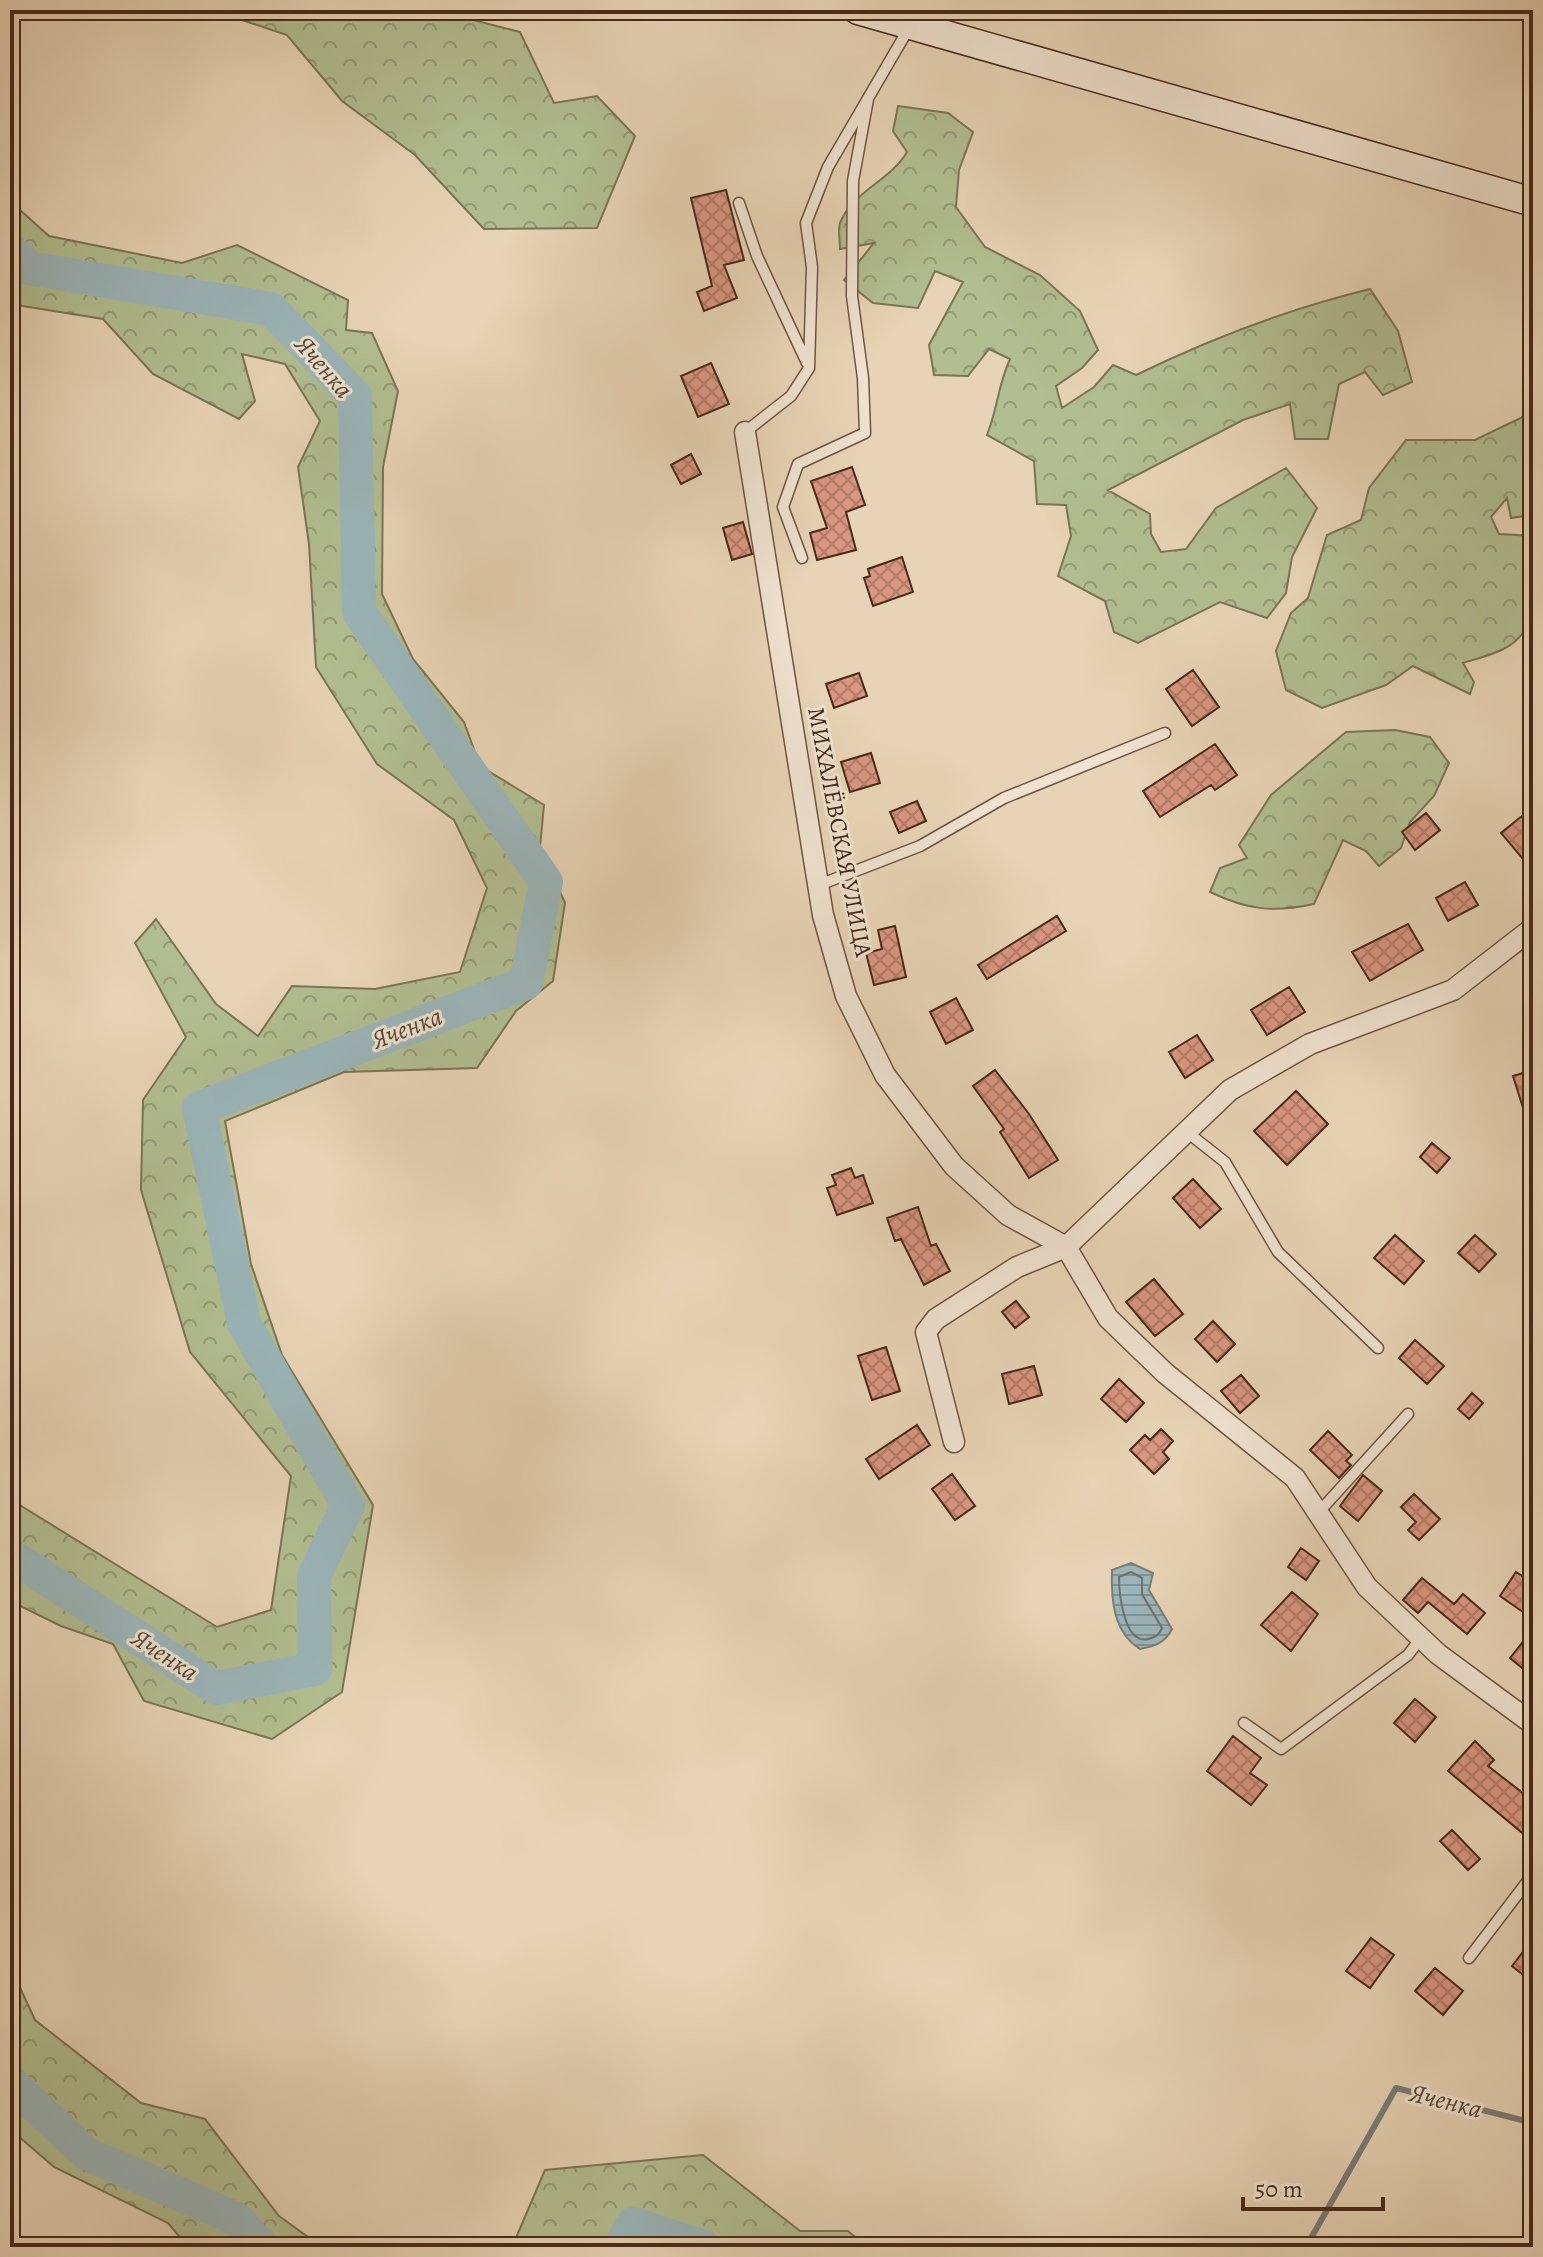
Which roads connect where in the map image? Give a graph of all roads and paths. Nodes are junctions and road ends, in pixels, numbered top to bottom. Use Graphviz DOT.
graph roads {
  1 [pos="858,10"];
  2 [pos="910,25"];
  3 [pos="868,99"];
  4 [pos="1533,202"];
  5 [pos="739,203"];
  6 [pos="809,368"];
  7 [pos="745,432"];
  8 [pos="802,558"];
  9 [pos="1165,733"];
  10 [pos="819,885"];
  11 [pos="1533,928"];
  12 [pos="1187,1132"];
  13 [pos="1066,1247"];
  14 [pos="1378,1348"];
  15 [pos="1408,1414"];
  16 [pos="954,1442"];
  17 [pos="1318,1513"];
  18 [pos="1421,1638"];
  19 [pos="1244,1723"];
  20 [pos="1533,1724"];
  21 [pos="1533,1874"];
  22 [pos="1469,1958"];
  1 -- 2 [label="main road"];
  2 -- 3 [label="lane"];
  2 -- 4 [label="main road"];
  3 -- 6 [label="lane"];
  3 -- 8 [label="lane"];
  5 -- 6 [label="lane"];
  6 -- 7 [label="lane"];
  7 -- 10 [label="street, МИХАЛЁВСКАЯ УЛИЦА"];
  9 -- 10 [label="lane"];
  10 -- 13 [label="street, МИХАЛЁВСКАЯ УЛИЦА"];
  11 -- 12 [label="street"];
  12 -- 13 [label="street"];
  12 -- 14 [label="lane"];
  13 -- 16 [label="street"];
  13 -- 17 [label="street"];
  15 -- 17 [label="lane"];
  17 -- 18 [label="street"];
  18 -- 19 [label="lane"];
  18 -- 20 [label="street"];
  21 -- 22 [label="lane"];
}
